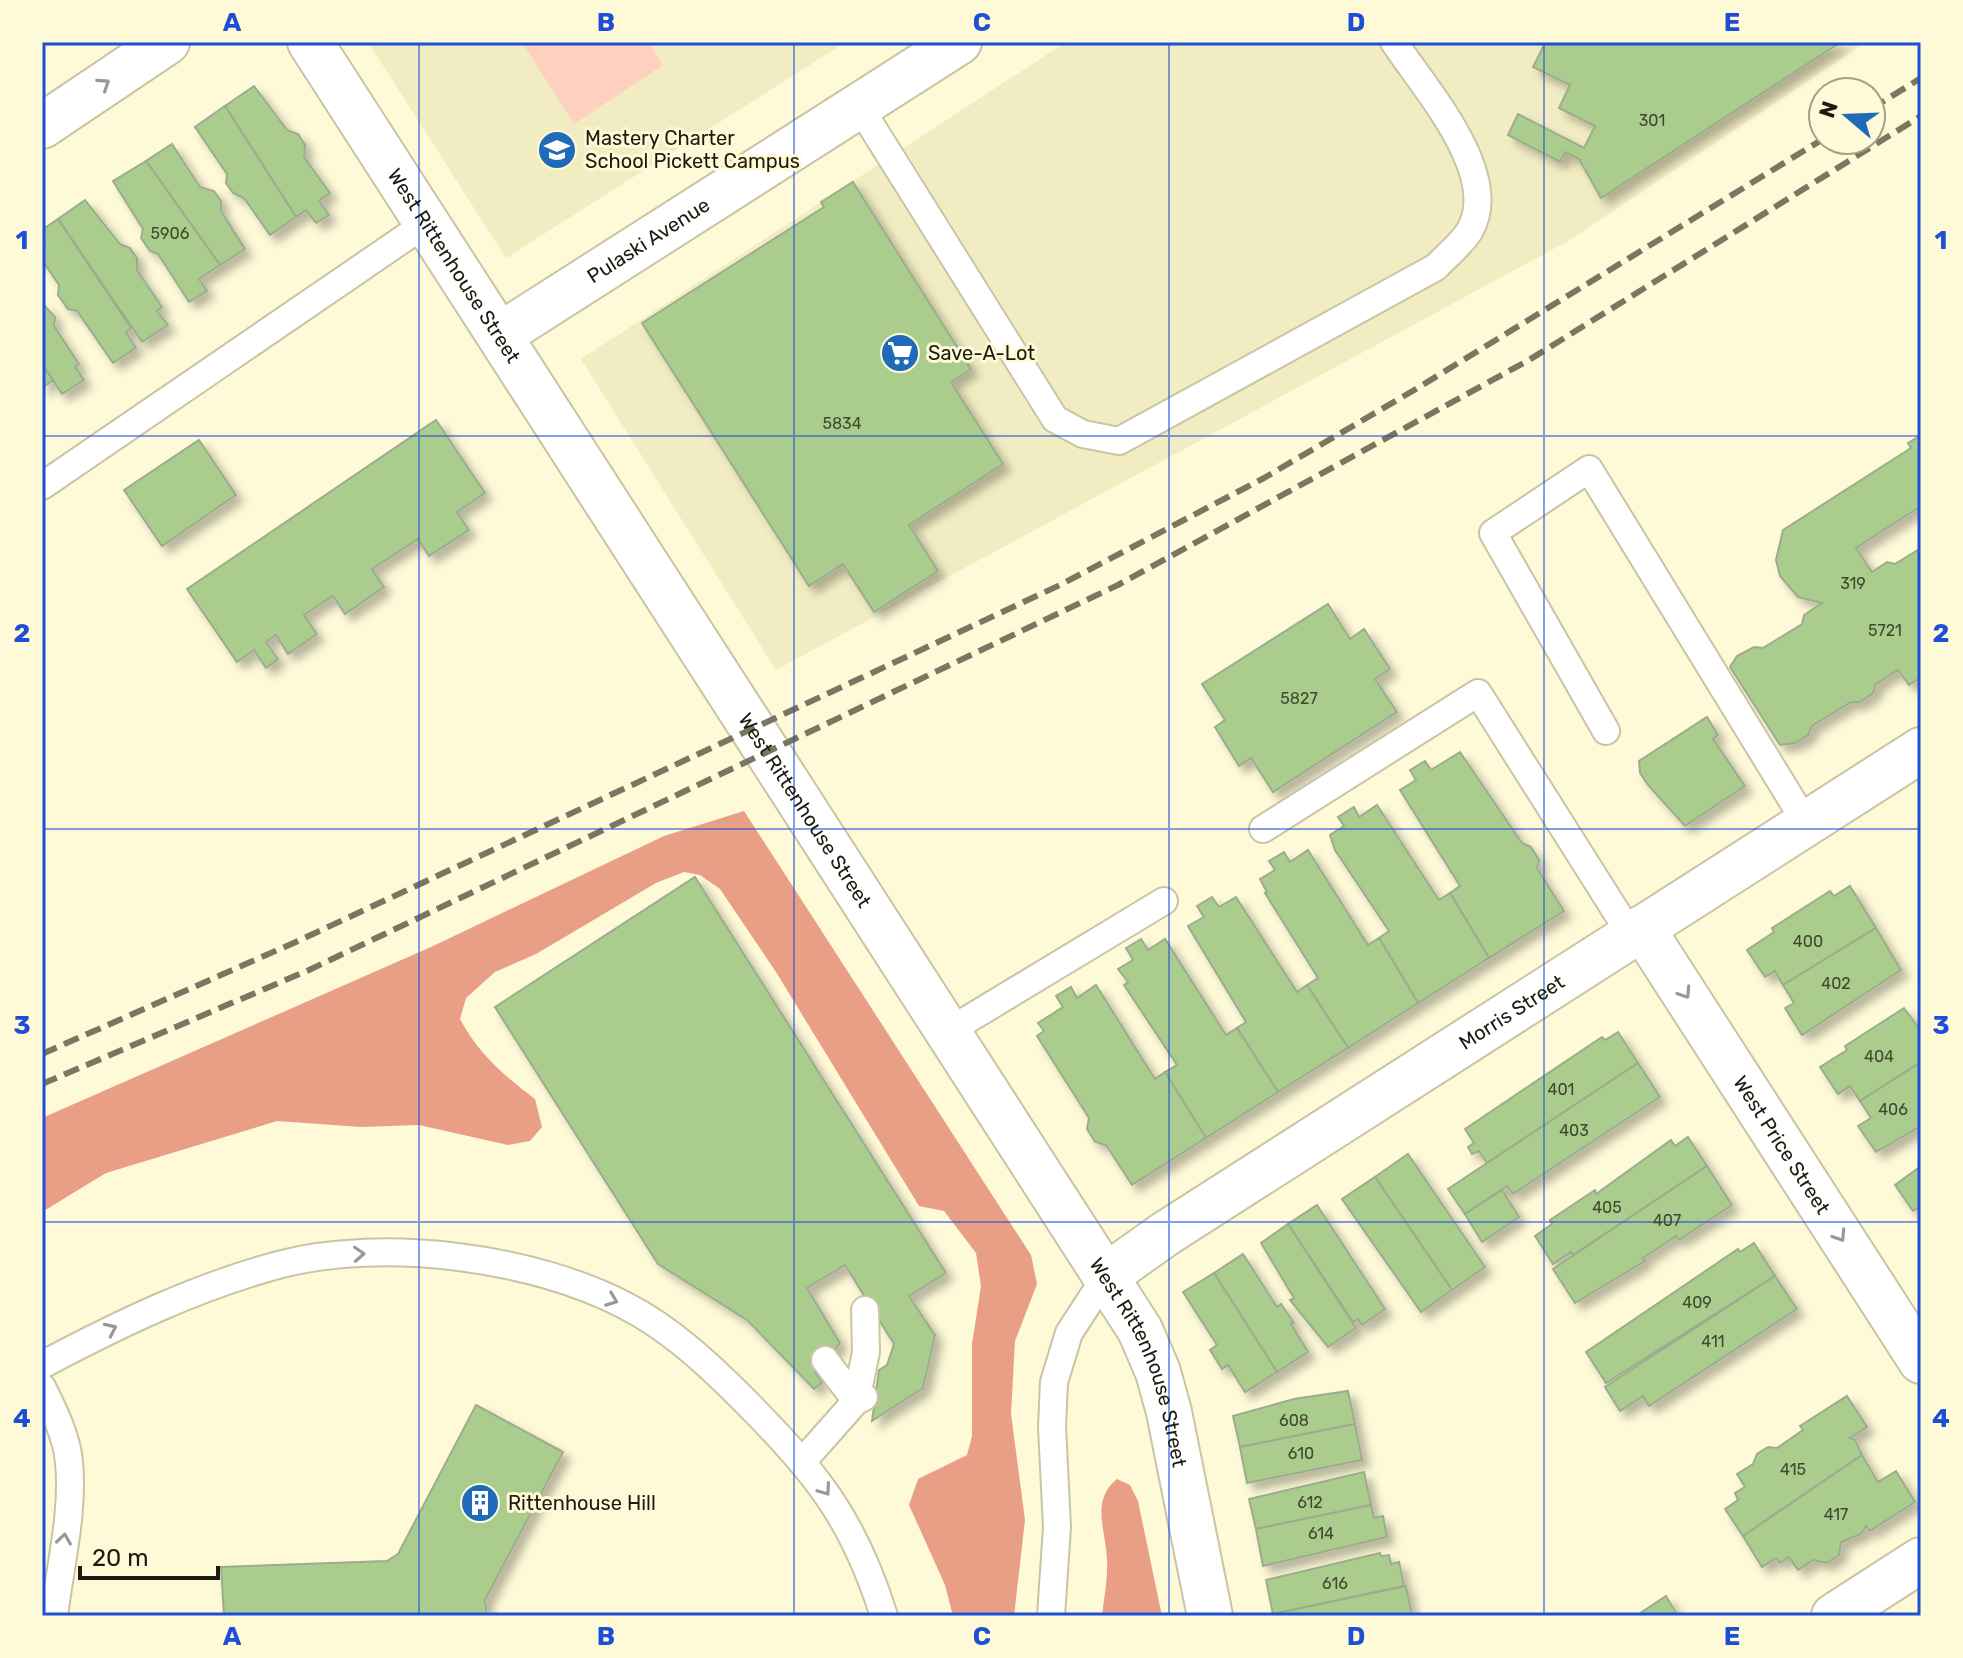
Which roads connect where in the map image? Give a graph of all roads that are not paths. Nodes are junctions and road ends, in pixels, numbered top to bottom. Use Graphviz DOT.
graph roads {
  1 [pos="167,42"];
  2 [pos="310,42"];
  3 [pos="959,42"];
  4 [pos="1394,42"];
  5 [pos="859,106"];
  6 [pos="42,126"];
  7 [pos="428,222"];
  8 [pos="500,335"];
  9 [pos="42,486"];
  10 [pos="1606,731"];
  11 [pos="1921,750"];
  12 [pos="1806,823"];
  13 [pos="1263,829"];
  14 [pos="1164,901"];
  15 [pos="1636,932"];
  16 [pos="947,1032"];
  17 [pos="1106,1276"];
  18 [pos="865,1310"];
  19 [pos="825,1360"];
  20 [pos="1921,1361"];
  21 [pos="42,1365"];
  22 [pos="42,1387"];
  23 [pos="867,1395"];
  24 [pos="803,1461"];
  25 [pos="1921,1560"];
  26 [pos="54,1616"];
  27 [pos="884,1616"];
  28 [pos="1051,1616"];
  29 [pos="1210,1616"];
  30 [pos="1834,1616"];
  6 -- 1 [label="street, one-way"];
  2 -- 7 [label="street, West Rittenhouse Street"];
  3 -- 5 [label="street, Pulaski Avenue"];
  4 -- 5 [label="lane"];
  5 -- 8 [label="street, Pulaski Avenue"];
  7 -- 8 [label="street, West Rittenhouse Street"];
  7 -- 9 [label="lane"];
  8 -- 16 [label="street, West Rittenhouse Street"];
  10 -- 12 [label="lane"];
  11 -- 12 [label="street, Morris Street"];
  12 -- 15 [label="street, Morris Street"];
  13 -- 15 [label="lane"];
  14 -- 16 [label="lane"];
  15 -- 17 [label="street, Morris Street"];
  15 -- 20 [label="street, West Price Street, one-way"];
  16 -- 17 [label="street, West Rittenhouse Street"];
  17 -- 28 [label="lane"];
  17 -- 29 [label="street, West Rittenhouse Street"];
  18 -- 23 [label="lane"];
  19 -- 23 [label="lane"];
  21 -- 24 [label="lane, one-way"];
  26 -- 22 [label="lane, one-way"];
  23 -- 24 [label="lane"];
  24 -- 27 [label="lane, one-way"];
  25 -- 30 [label="street"];
}
